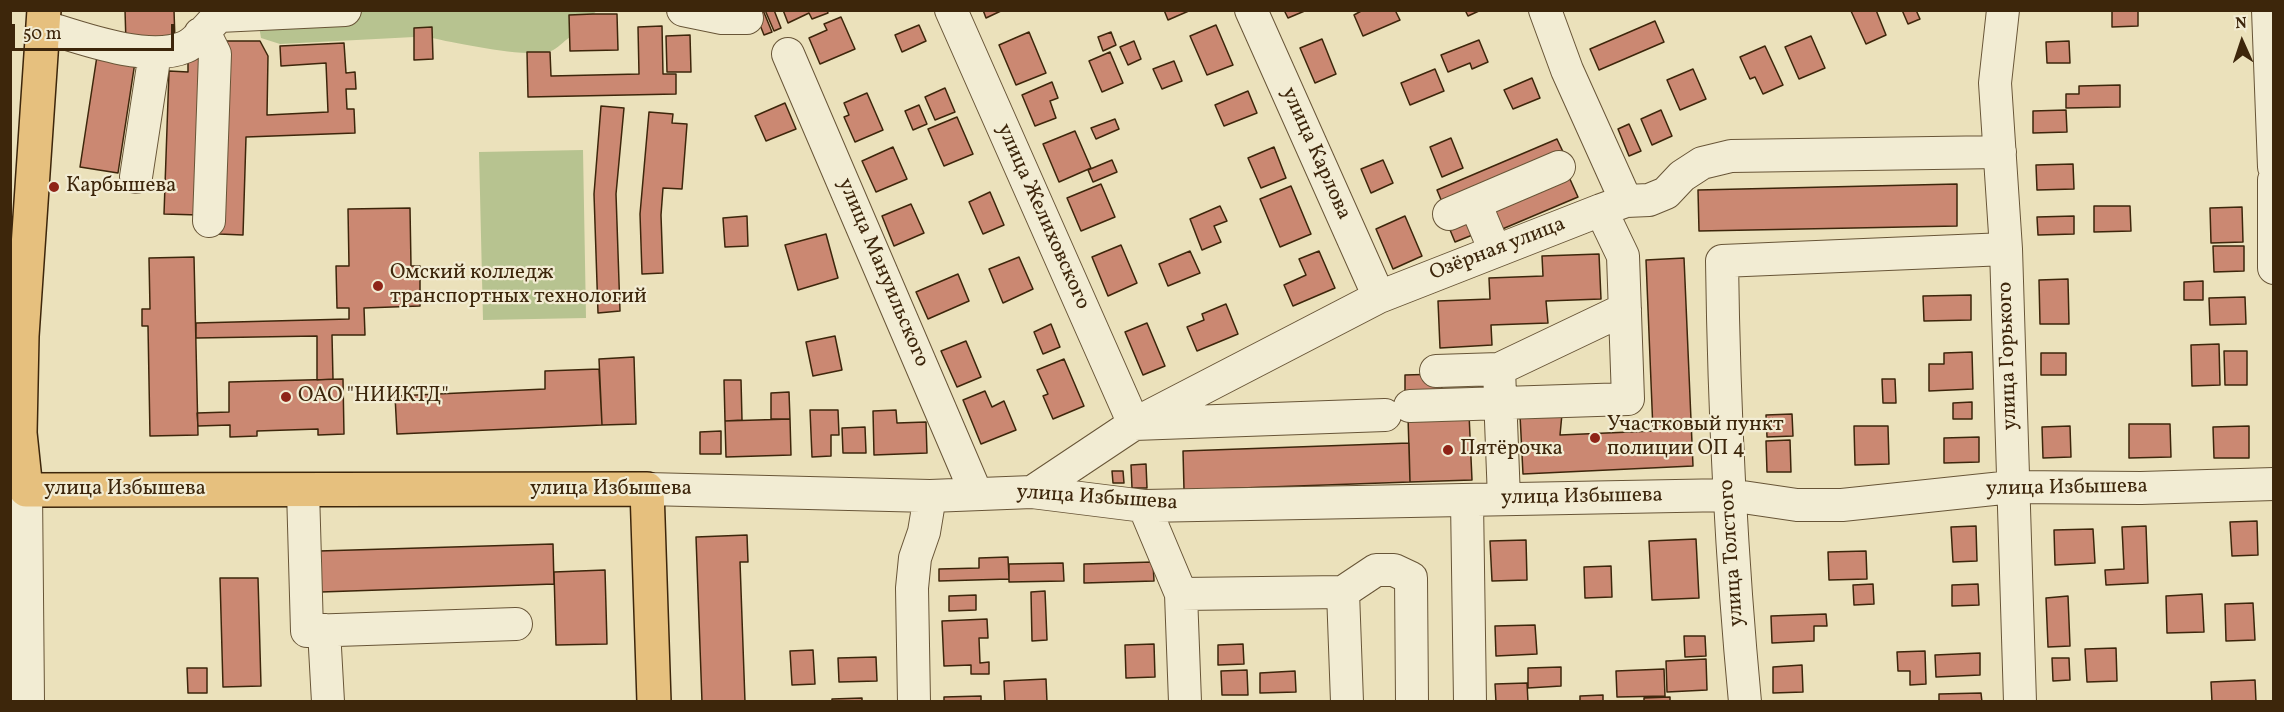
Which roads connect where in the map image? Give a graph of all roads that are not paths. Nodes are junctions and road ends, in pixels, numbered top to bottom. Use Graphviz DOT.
graph roads {
  1 [pos="345,10"];
  2 [pos="683,10"];
  3 [pos="951,10"];
  4 [pos="1251,10"];
  5 [pos="1545,10"];
  6 [pos="2002,10"];
  7 [pos="2268,10"];
  8 [pos="747,18"];
  9 [pos="44,19"];
  10 [pos="212,20"];
  11 [pos="155,53"];
  12 [pos="788,54"];
  13 [pos="2000,152"];
  14 [pos="1559,167"];
  15 [pos="2274,168"];
  16 [pos="136,177"];
  17 [pos="2274,180"];
  18 [pos="1613,205"];
  19 [pos="209,221"];
  20 [pos="2006,249"];
  21 [pos="1495,251"];
  22 [pos="19,257"];
  23 [pos="2274,268"];
  24 [pos="1379,297"];
  25 [pos="1625,309"];
  26 [pos="1499,369"];
  27 [pos="1436,371"];
  28 [pos="1500,403"];
  29 [pos="1134,424"];
  30 [pos="15,433"];
  31 [pos="2274,484"];
  32 [pos="2012,487"];
  33 [pos="647,489"];
  34 [pos="26,490"];
  35 [pos="303,490"];
  36 [pos="1032,492"];
  37 [pos="976,493"];
  38 [pos="1728,495"];
  39 [pos="930,496"];
  40 [pos="1504,499"];
  41 [pos="1467,501"];
  42 [pos="1144,506"];
  43 [pos="1343,592"];
  44 [pos="1181,594"];
  45 [pos="516,624"];
  46 [pos="324,630"];
  47 [pos="28,702"];
  48 [pos="328,702"];
  49 [pos="654,702"];
  50 [pos="914,702"];
  51 [pos="1185,702"];
  52 [pos="1347,702"];
  53 [pos="1412,702"];
  54 [pos="1470,702"];
  55 [pos="1745,702"];
  56 [pos="2020,702"];
  1 -- 10 [label="street"];
  2 -- 8 [label="street"];
  3 -- 29 [label="street, улица Желиховского"];
  4 -- 24 [label="street, улица Карлова"];
  5 -- 18 [label="street"];
  6 -- 13 [label="street, улица Горького"];
  7 -- 15 [label="street"];
  9 -- 11 [label="street"];
  9 -- 22 [label="main road"];
  10 -- 11 [label="street"];
  10 -- 19 [label="street"];
  11 -- 16 [label="street"];
  12 -- 37 [label="street, улица Мануильского"];
  13 -- 18 [label="street, Озёрная улица"];
  13 -- 20 [label="street, улица Горького"];
  14 -- 21 [label="street"];
  17 -- 23 [label="street"];
  18 -- 21 [label="street, Озёрная улица"];
  18 -- 25 [label="street"];
  20 -- 32 [label="street, улица Горького"];
  20 -- 38 [label="street, улица Толстого"];
  21 -- 24 [label="street, Озёрная улица"];
  22 -- 30 [label="main road"];
  24 -- 29 [label="street, Озёрная улица"];
  25 -- 26 [label="street"];
  25 -- 28 [label="street"];
  26 -- 27 [label="street"];
  26 -- 28 [label="street"];
  28 -- 29 [label="street"];
  28 -- 40 [label="street"];
  29 -- 36 [label="street, Озёрная улица"];
  30 -- 34 [label="main road"];
  31 -- 32 [label="street, улица Избышева"];
  32 -- 38 [label="street, улица Избышева"];
  32 -- 56 [label="street, улица Горького"];
  33 -- 35 [label="main road, улица Избышева"];
  33 -- 39 [label="street, улица Избышева"];
  33 -- 49 [label="main road"];
  34 -- 35 [label="main road, улица Избышева"];
  34 -- 47 [label="street"];
  35 -- 46 [label="street"];
  36 -- 37 [label="street, улица Избышева"];
  36 -- 42 [label="street, улица Избышева"];
  37 -- 39 [label="street, улица Избышева"];
  38 -- 40 [label="street, улица Избышева"];
  38 -- 55 [label="street, улица Толстого"];
  39 -- 50 [label="street"];
  40 -- 41 [label="street, улица Избышева"];
  41 -- 42 [label="street, улица Избышева"];
  41 -- 54 [label="street"];
  42 -- 44 [label="street"];
  43 -- 44 [label="street"];
  43 -- 52 [label="street"];
  43 -- 53 [label="street"];
  44 -- 51 [label="street"];
  45 -- 46 [label="street"];
  46 -- 48 [label="street"];
}
